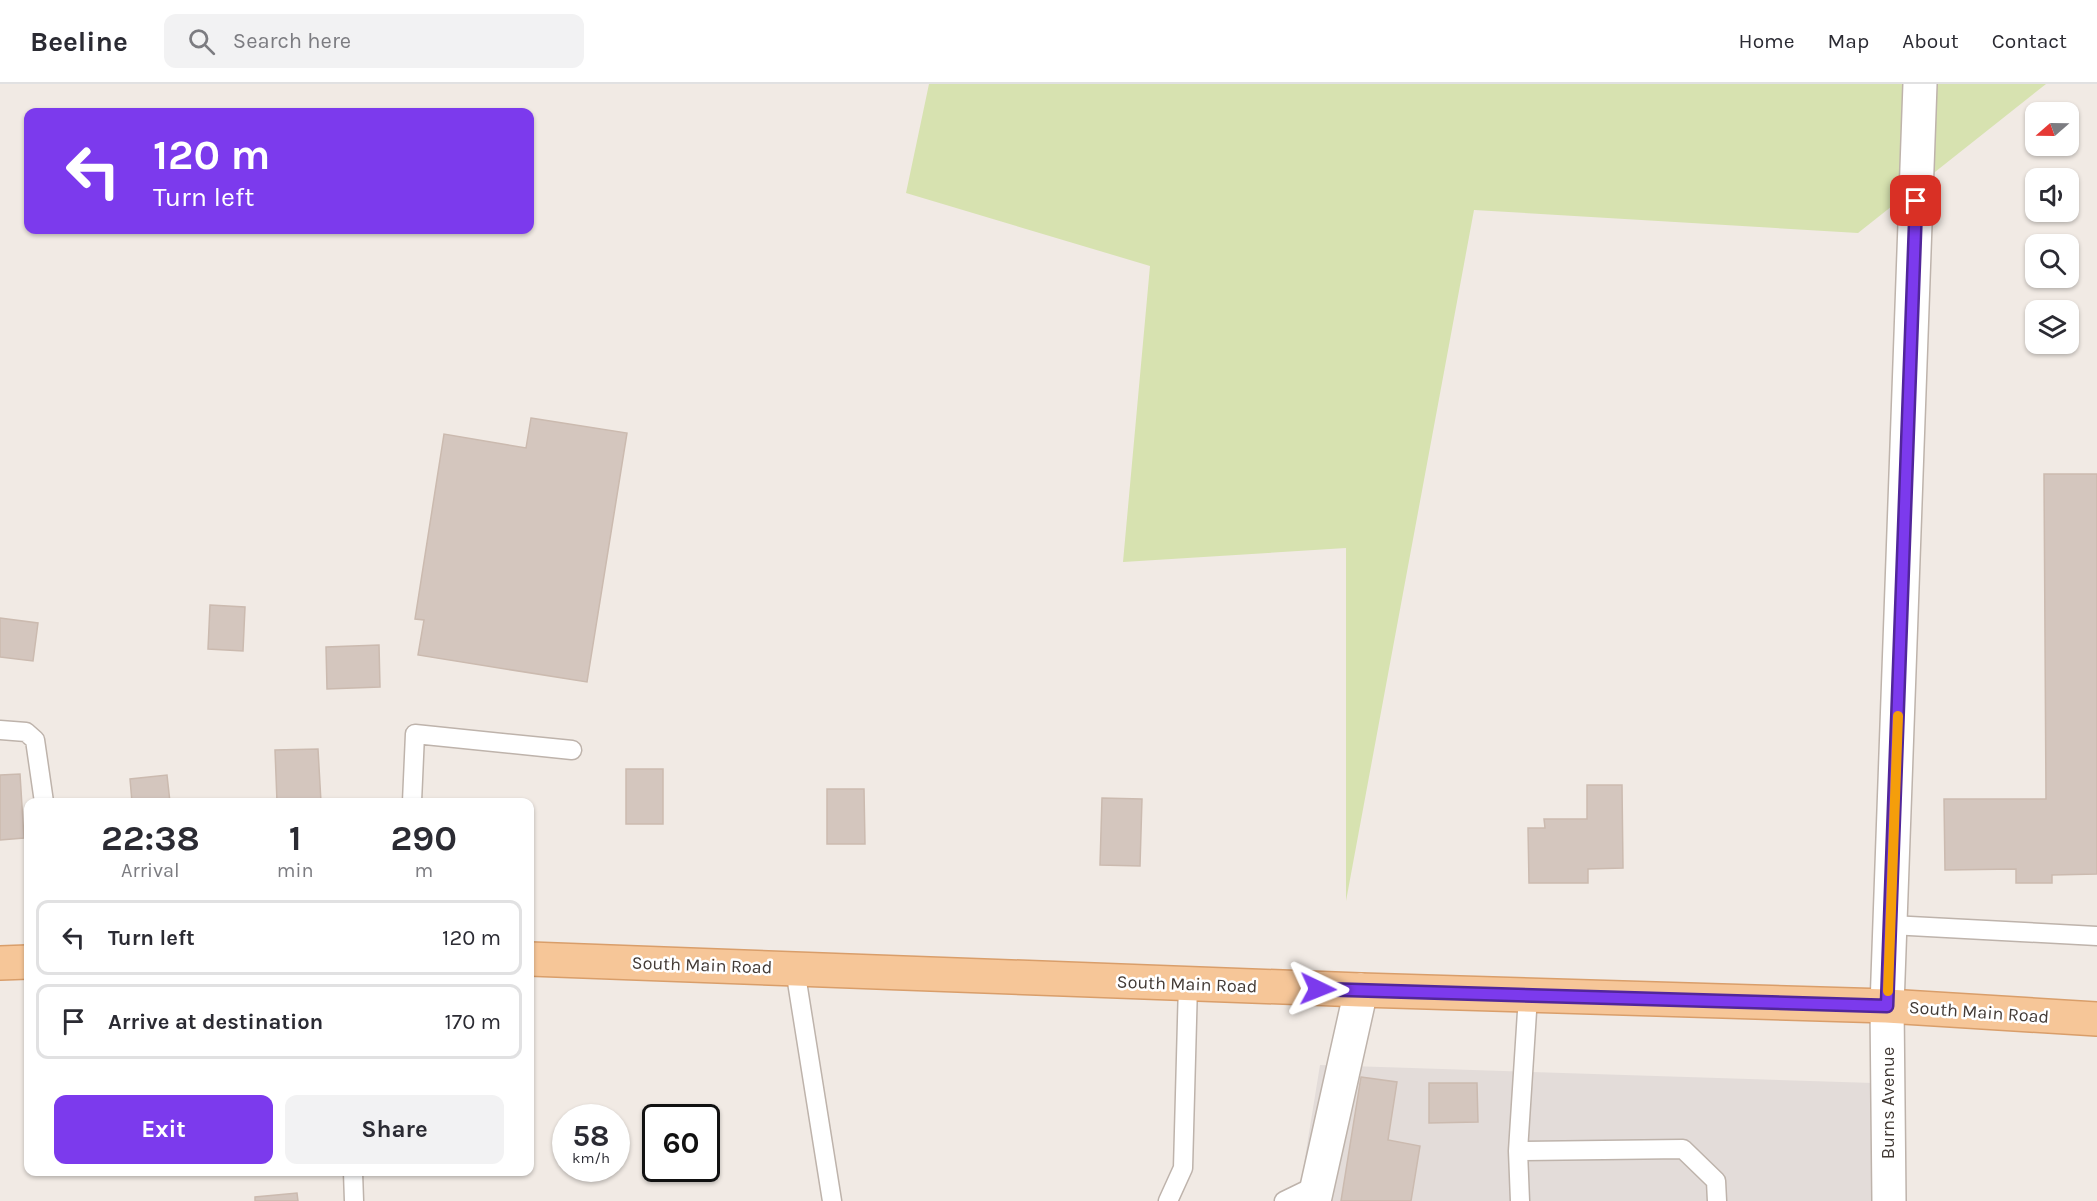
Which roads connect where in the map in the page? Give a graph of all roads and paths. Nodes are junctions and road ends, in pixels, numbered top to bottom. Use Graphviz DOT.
graph roads {
  1 [pos="1920,84"];
  2 [pos="0,730"];
  3 [pos="572,750"];
  4 [pos="43,798"];
  5 [pos="412,798"];
  6 [pos="1891,925"];
  7 [pos="2097,936"];
  8 [pos="534,958"];
  9 [pos="24,962"];
  10 [pos="0,963"];
  11 [pos="795,969"];
  12 [pos="1188,984"];
  13 [pos="1362,990"];
  14 [pos="1528,996"];
  15 [pos="1887,1006"];
  16 [pos="2097,1019"];
  17 [pos="1518,1151"];
  18 [pos="353,1176"];
  19 [pos="1315,1193"];
  20 [pos="354,1201"];
  21 [pos="832,1201"];
  22 [pos="1168,1201"];
  23 [pos="1284,1201"];
  24 [pos="1520,1201"];
  25 [pos="1717,1201"];
  26 [pos="1889,1201"];
  1 -- 6 [label="street, Burns Avenue"];
  2 -- 4 [label="lane"];
  3 -- 5 [label="lane"];
  6 -- 7 [label="lane"];
  6 -- 15 [label="street, Burns Avenue"];
  8 -- 11 [label="main road, South Main Road"];
  9 -- 10 [label="main road"];
  11 -- 12 [label="main road, South Main Road"];
  11 -- 21 [label="lane"];
  12 -- 13 [label="main road, South Main Road"];
  12 -- 22 [label="lane"];
  13 -- 14 [label="main road, South Main Road"];
  13 -- 19 [label="street"];
  14 -- 15 [label="main road, South Main Road"];
  14 -- 17 [label="lane"];
  15 -- 16 [label="main road, South Main Road"];
  15 -- 26 [label="street, Burns Avenue"];
  17 -- 24 [label="lane"];
  17 -- 25 [label="lane"];
  18 -- 20 [label="lane"];
  19 -- 23 [label="lane"];
}
